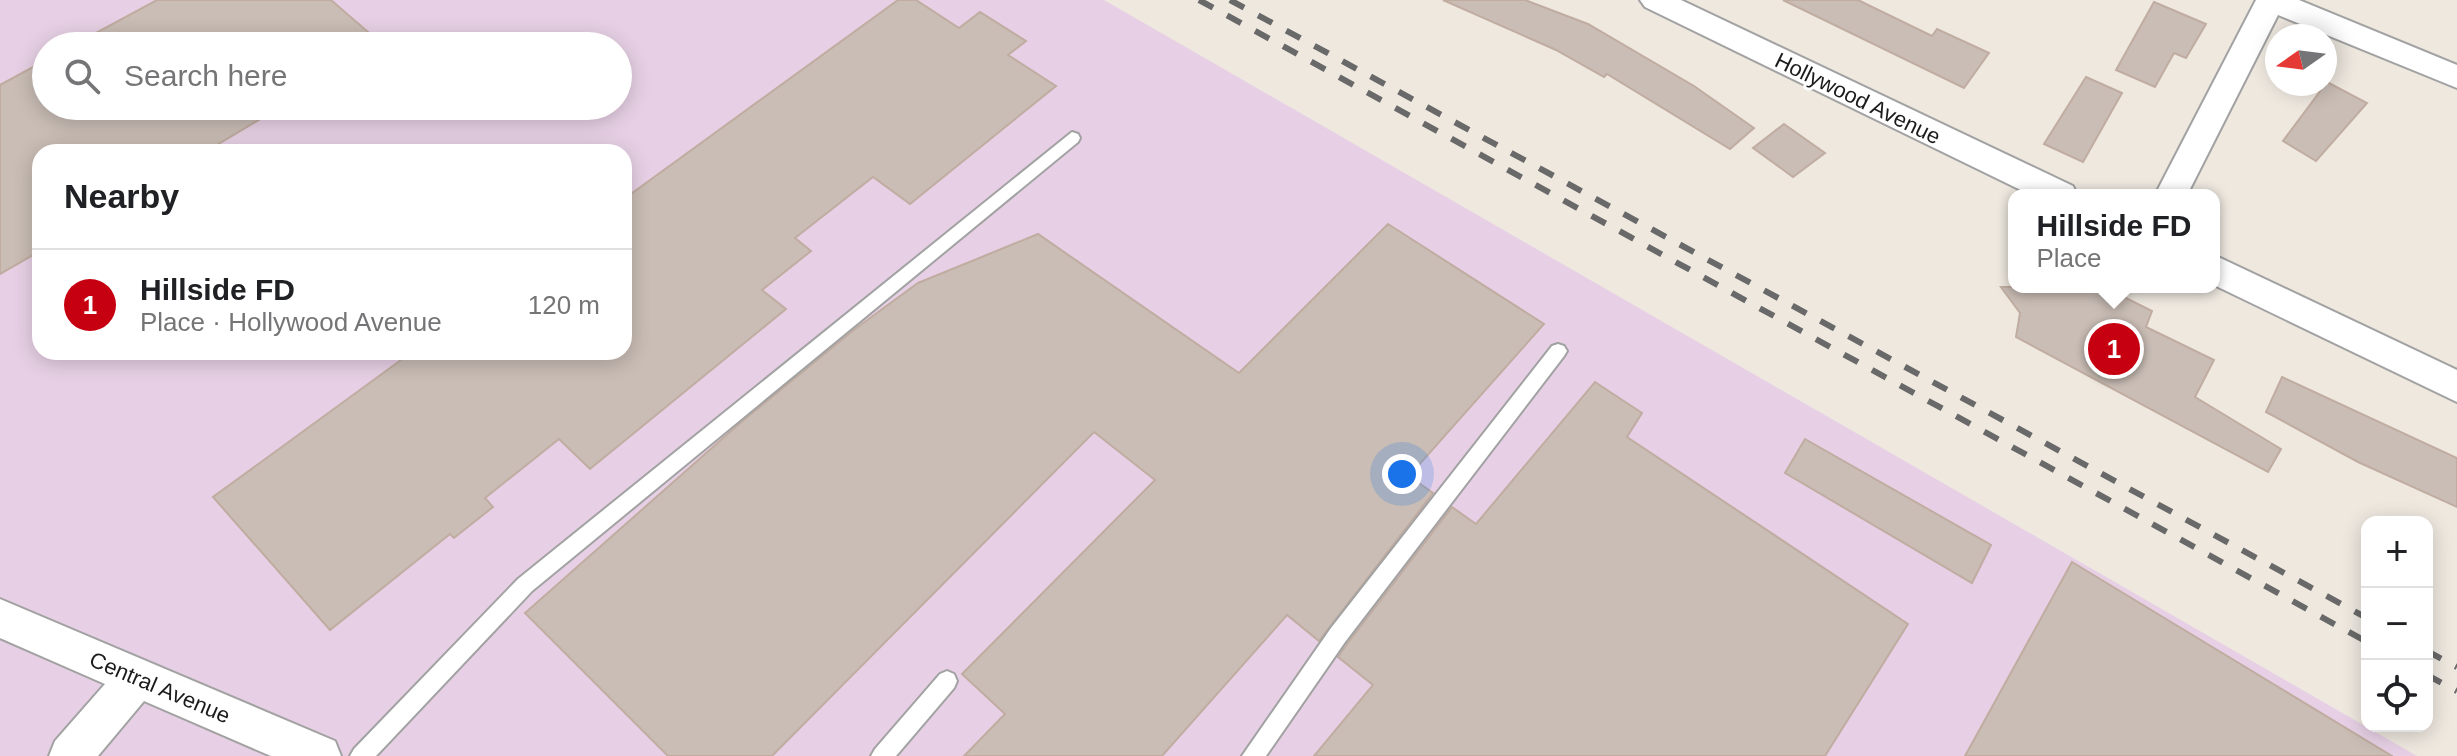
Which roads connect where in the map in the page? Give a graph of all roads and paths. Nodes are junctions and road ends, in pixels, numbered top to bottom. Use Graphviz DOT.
graph roads {
  1 [pos="1655,0"];
  2 [pos="2271,0"];
  3 [pos="2457,77"];
  4 [pos="1072,138"];
  5 [pos="2049,189"];
  6 [pos="2174,189"];
  7 [pos="2220,272"];
  8 [pos="1558,351"];
  9 [pos="2457,387"];
  10 [pos="0,618"];
  11 [pos="137,678"];
  12 [pos="947,681"];
  13 [pos="70,756"];
  14 [pos="320,756"];
  15 [pos="361,756"];
  16 [pos="882,756"];
  17 [pos="1253,756"];
  1 -- 5 [label="street, Hollywood Avenue"];
  2 -- 3 [label="street"];
  2 -- 6 [label="street"];
  4 -- 15 [label="lane"];
  7 -- 9 [label="street"];
  8 -- 17 [label="lane"];
  10 -- 11 [label="street, Central Avenue"];
  11 -- 13 [label="street"];
  11 -- 14 [label="street, Central Avenue"];
  12 -- 16 [label="lane"];
}
